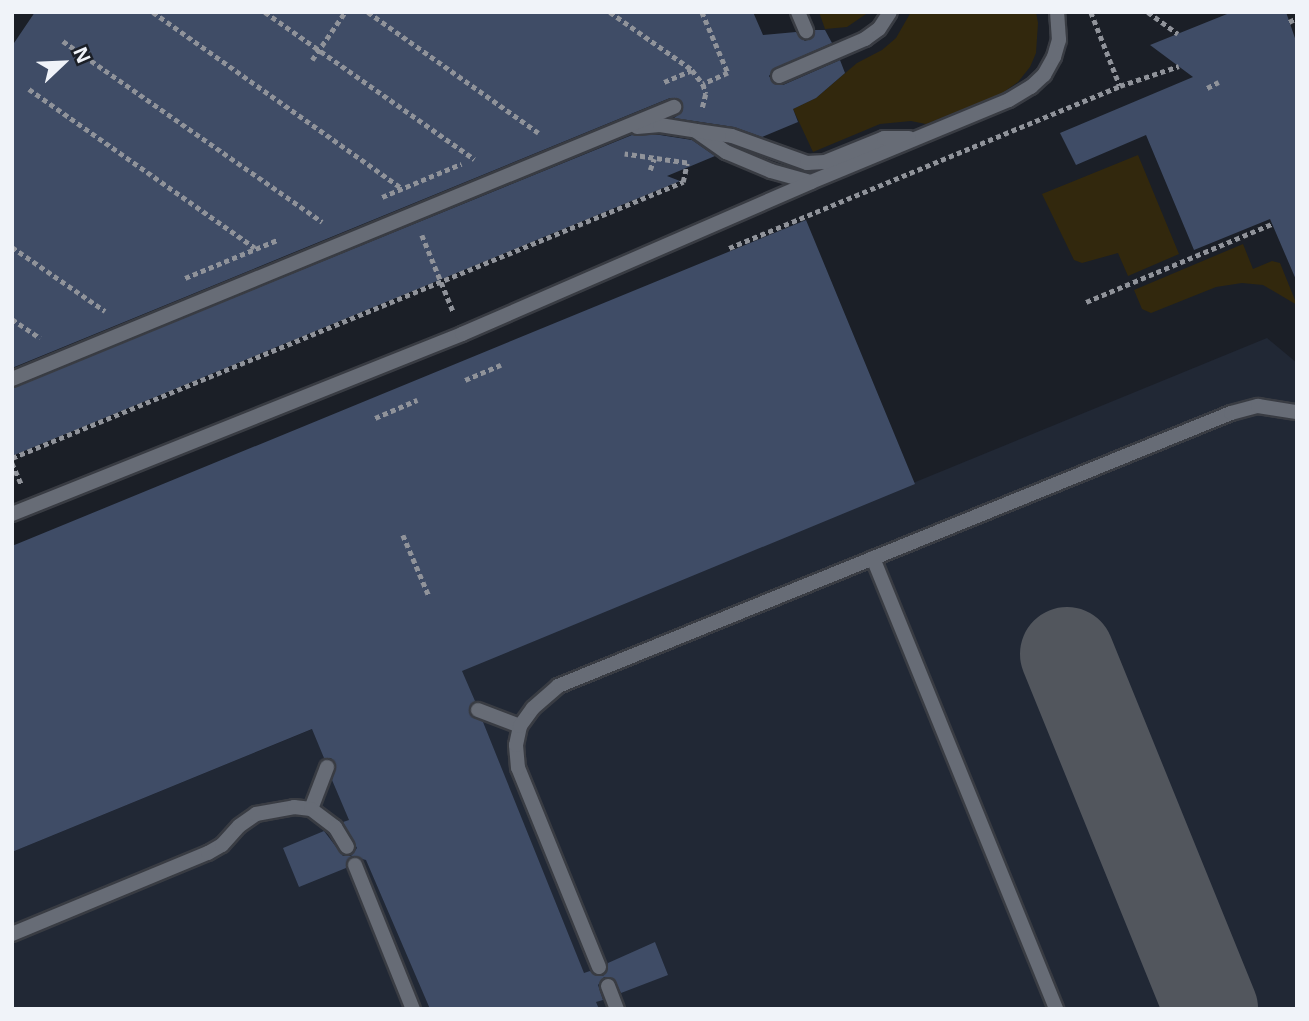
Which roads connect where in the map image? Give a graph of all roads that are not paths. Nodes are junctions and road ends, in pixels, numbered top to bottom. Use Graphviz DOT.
graph roads {
  1 [pos="798,12"];
  2 [pos="890,12"];
  3 [pos="1057,12"];
  4 [pos="806,31"];
  5 [pos="779,76"];
  6 [pos="674,107"];
  7 [pos="625,127"];
  8 [pos="696,131"];
  9 [pos="918,138"];
  10 [pos="811,182"];
  11 [pos="12,379"];
  12 [pos="1297,412"];
  13 [pos="12,514"];
  14 [pos="873,558"];
  15 [pos="478,710"];
  16 [pos="520,726"];
  17 [pos="327,767"];
  18 [pos="312,809"];
  19 [pos="347,847"];
  20 [pos="355,865"];
  21 [pos="12,934"];
  22 [pos="599,967"];
  23 [pos="608,986"];
  24 [pos="413,1009"];
  25 [pos="617,1009"];
  26 [pos="1056,1009"];
  1 -- 4 [label="lane"];
  2 -- 5 [label="lane"];
  3 -- 9 [label="lane"];
  6 -- 7 [label="lane"];
  7 -- 8 [label="lane"];
  7 -- 11 [label="lane"];
  8 -- 9 [label="lane"];
  8 -- 10 [label="lane"];
  9 -- 10 [label="lane"];
  10 -- 13 [label="lane"];
  12 -- 14 [label="lane"];
  14 -- 16 [label="lane"];
  14 -- 26 [label="lane"];
  15 -- 16 [label="lane"];
  16 -- 22 [label="lane"];
  17 -- 18 [label="lane"];
  18 -- 19 [label="lane"];
  18 -- 21 [label="lane"];
  20 -- 24 [label="lane"];
  23 -- 25 [label="lane"];
}
